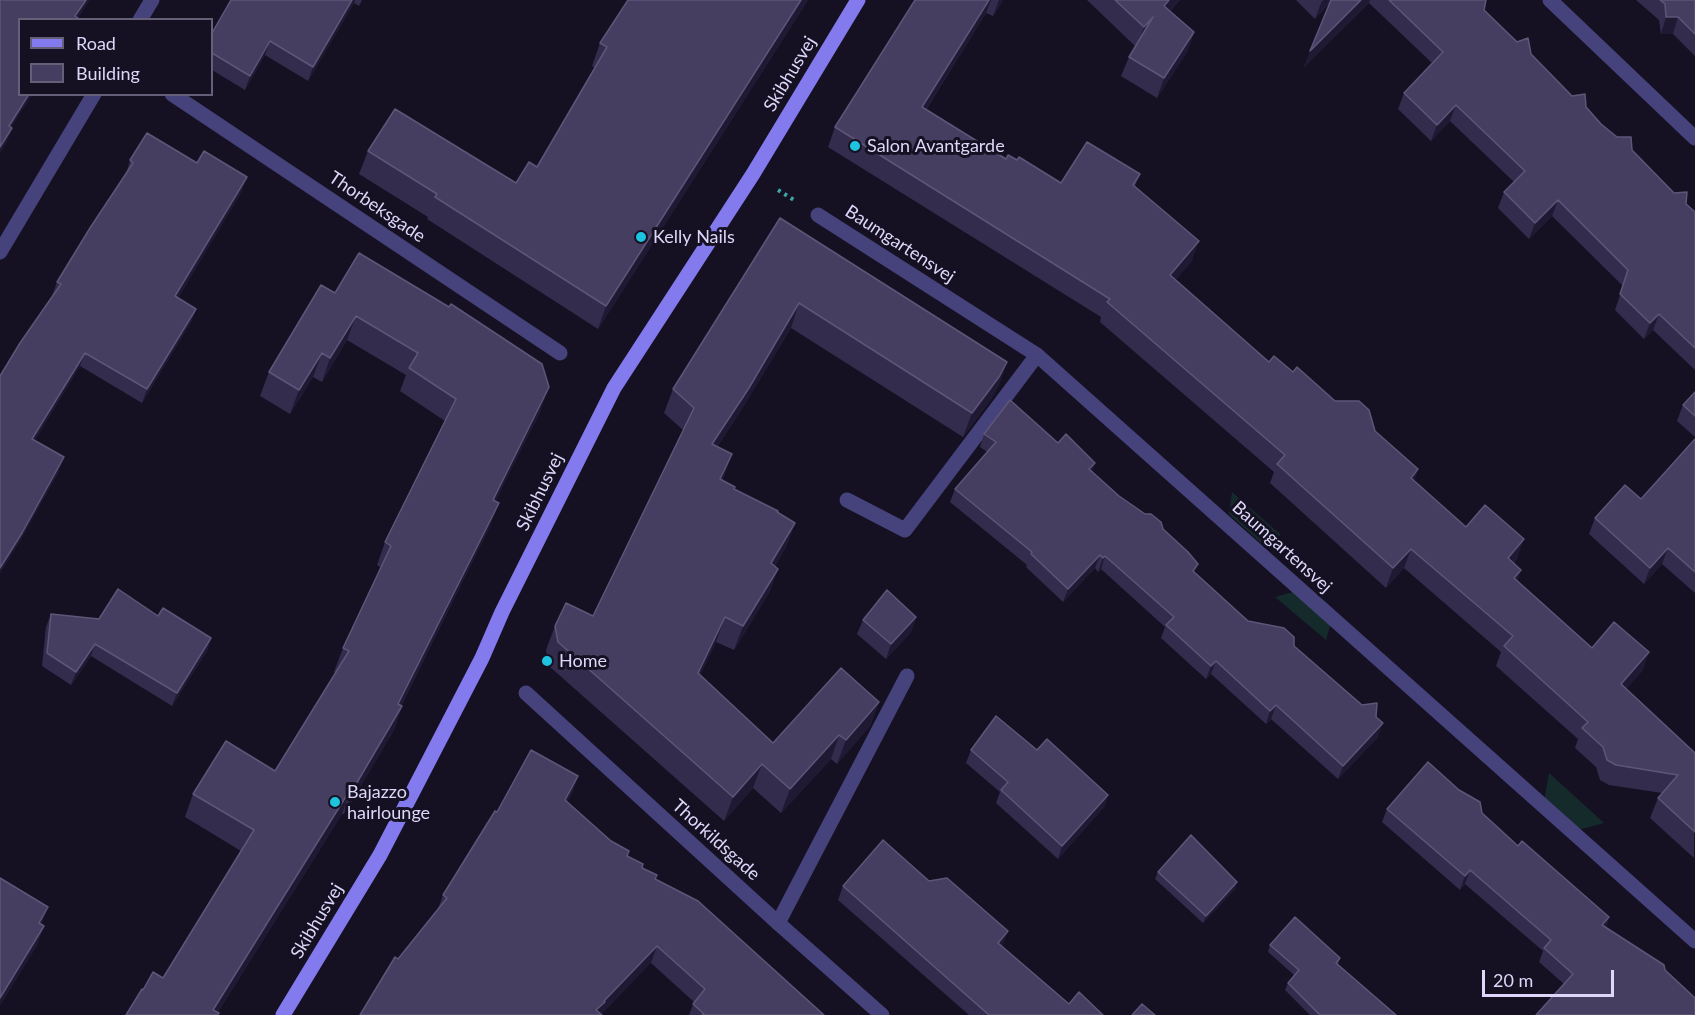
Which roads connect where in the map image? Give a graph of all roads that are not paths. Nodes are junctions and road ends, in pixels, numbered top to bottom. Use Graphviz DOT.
graph roads {
  1 [pos="152,0"];
  2 [pos="858,0"];
  3 [pos="1550,0"];
  4 [pos="141,18"];
  5 [pos="93,96"];
  6 [pos="175,96"];
  7 [pos="1695,138"];
  8 [pos="818,215"];
  9 [pos="0,252"];
  10 [pos="560,353"];
  11 [pos="1037,355"];
  12 [pos="847,500"];
  13 [pos="907,676"];
  14 [pos="526,693"];
  15 [pos="778,923"];
  16 [pos="1695,941"];
  17 [pos="283,1015"];
  18 [pos="882,1015"];
  1 -- 4 [label="street"];
  2 -- 17 [label="street, Skibhusvej"];
  3 -- 7 [label="street"];
  5 -- 9 [label="street"];
  6 -- 10 [label="street, Thorbeksgade"];
  8 -- 11 [label="street, Baumgartensvej"];
  11 -- 12 [label="street"];
  11 -- 16 [label="street, Baumgartensvej"];
  13 -- 15 [label="street"];
  14 -- 15 [label="street, Thorkildsgade"];
  15 -- 18 [label="street, Thorkildsgade"];
}
